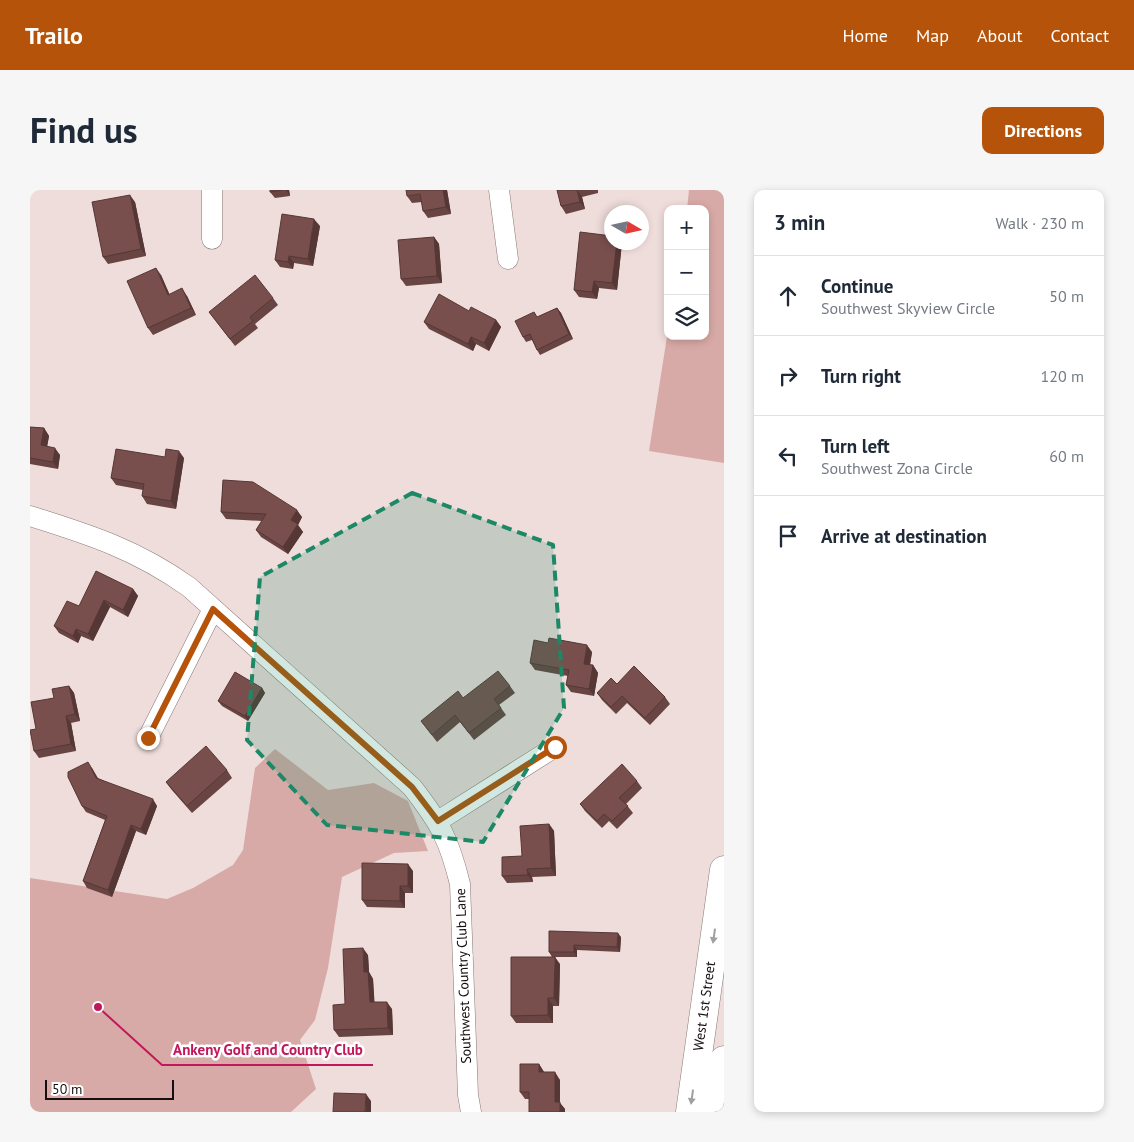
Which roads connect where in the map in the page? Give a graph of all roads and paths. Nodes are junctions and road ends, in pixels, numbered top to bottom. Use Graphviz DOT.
graph roads {
  1 [pos="212,190"];
  2 [pos="499,190"];
  3 [pos="212,239"];
  4 [pos="508,259"];
  5 [pos="30,516"];
  6 [pos="213,609"];
  7 [pos="148,738"];
  8 [pos="555,747"];
  9 [pos="438,821"];
  10 [pos="724,870"];
  11 [pos="724,1060"];
  12 [pos="471,1112"];
  13 [pos="690,1112"];
  14 [pos="717,1112"];
  1 -- 3 [label="street"];
  2 -- 4 [label="street"];
  5 -- 6 [label="street, Southwest Country Club Lane"];
  6 -- 7 [label="street"];
  6 -- 9 [label="street, Southwest Country Club Lane"];
  8 -- 9 [label="street"];
  9 -- 12 [label="street, Southwest Country Club Lane"];
  10 -- 13 [label="main road, West 1st Street, one-way"];
  11 -- 14 [label="main road, West 1st Street"];
}
